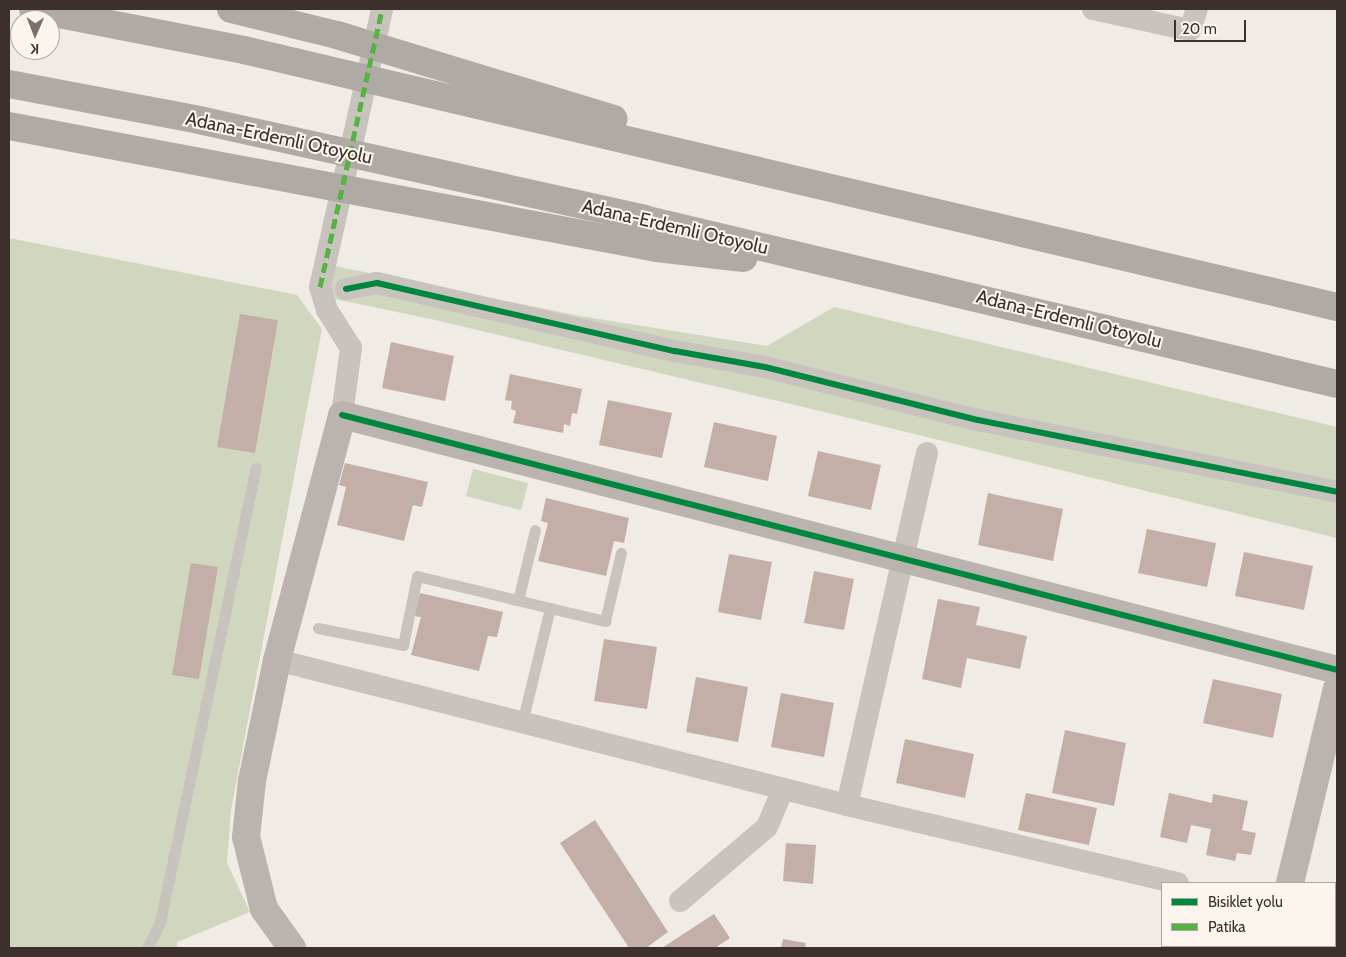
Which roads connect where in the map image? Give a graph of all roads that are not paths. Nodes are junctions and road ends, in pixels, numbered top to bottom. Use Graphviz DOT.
graph roads {
  1 [pos="33,9"];
  2 [pos="231,9"];
  3 [pos="382,9"];
  4 [pos="1092,9"];
  5 [pos="1196,9"];
  6 [pos="9,84"];
  7 [pos="9,126"];
  8 [pos="852,192"];
  9 [pos="866,271"];
  10 [pos="346,288"];
  11 [pos="1337,307"];
  12 [pos="1337,384"];
  13 [pos="342,415"];
  14 [pos="927,453"];
  15 [pos="256,468"];
  16 [pos="1337,492"];
  17 [pos="535,530"];
  18 [pos="622,553"];
  19 [pos="905,558"];
  20 [pos="518,600"];
  21 [pos="550,608"];
  22 [pos="318,628"];
  23 [pos="277,660"];
  24 [pos="1337,670"];
  25 [pos="1337,689"];
  26 [pos="522,722"];
  27 [pos="783,789"];
  28 [pos="847,805"];
  29 [pos="1174,882"];
  30 [pos="1290,882"];
  31 [pos="680,901"];
  32 [pos="147,948"];
  33 [pos="292,948"];
  1 -- 8 [label="highway"];
  2 -- 8 [label="highway"];
  3 -- 13 [label="street"];
  4 -- 5 [label="street"];
  6 -- 9 [label="highway, Adana-Erdemli Otoyolu"];
  7 -- 9 [label="highway"];
  8 -- 11 [label="highway"];
  9 -- 12 [label="highway, Adana-Erdemli Otoyolu"];
  10 -- 16 [label="street"];
  13 -- 19 [label="street"];
  13 -- 23 [label="street"];
  14 -- 19 [label="street"];
  15 -- 32 [label="lane"];
  17 -- 20 [label="lane"];
  18 -- 21 [label="lane"];
  19 -- 24 [label="street"];
  19 -- 28 [label="street"];
  20 -- 21 [label="lane"];
  20 -- 22 [label="lane"];
  21 -- 26 [label="lane"];
  23 -- 26 [label="street"];
  23 -- 33 [label="street"];
  25 -- 30 [label="street"];
  26 -- 27 [label="street"];
  27 -- 28 [label="street"];
  27 -- 31 [label="street"];
  28 -- 29 [label="street"];
}
